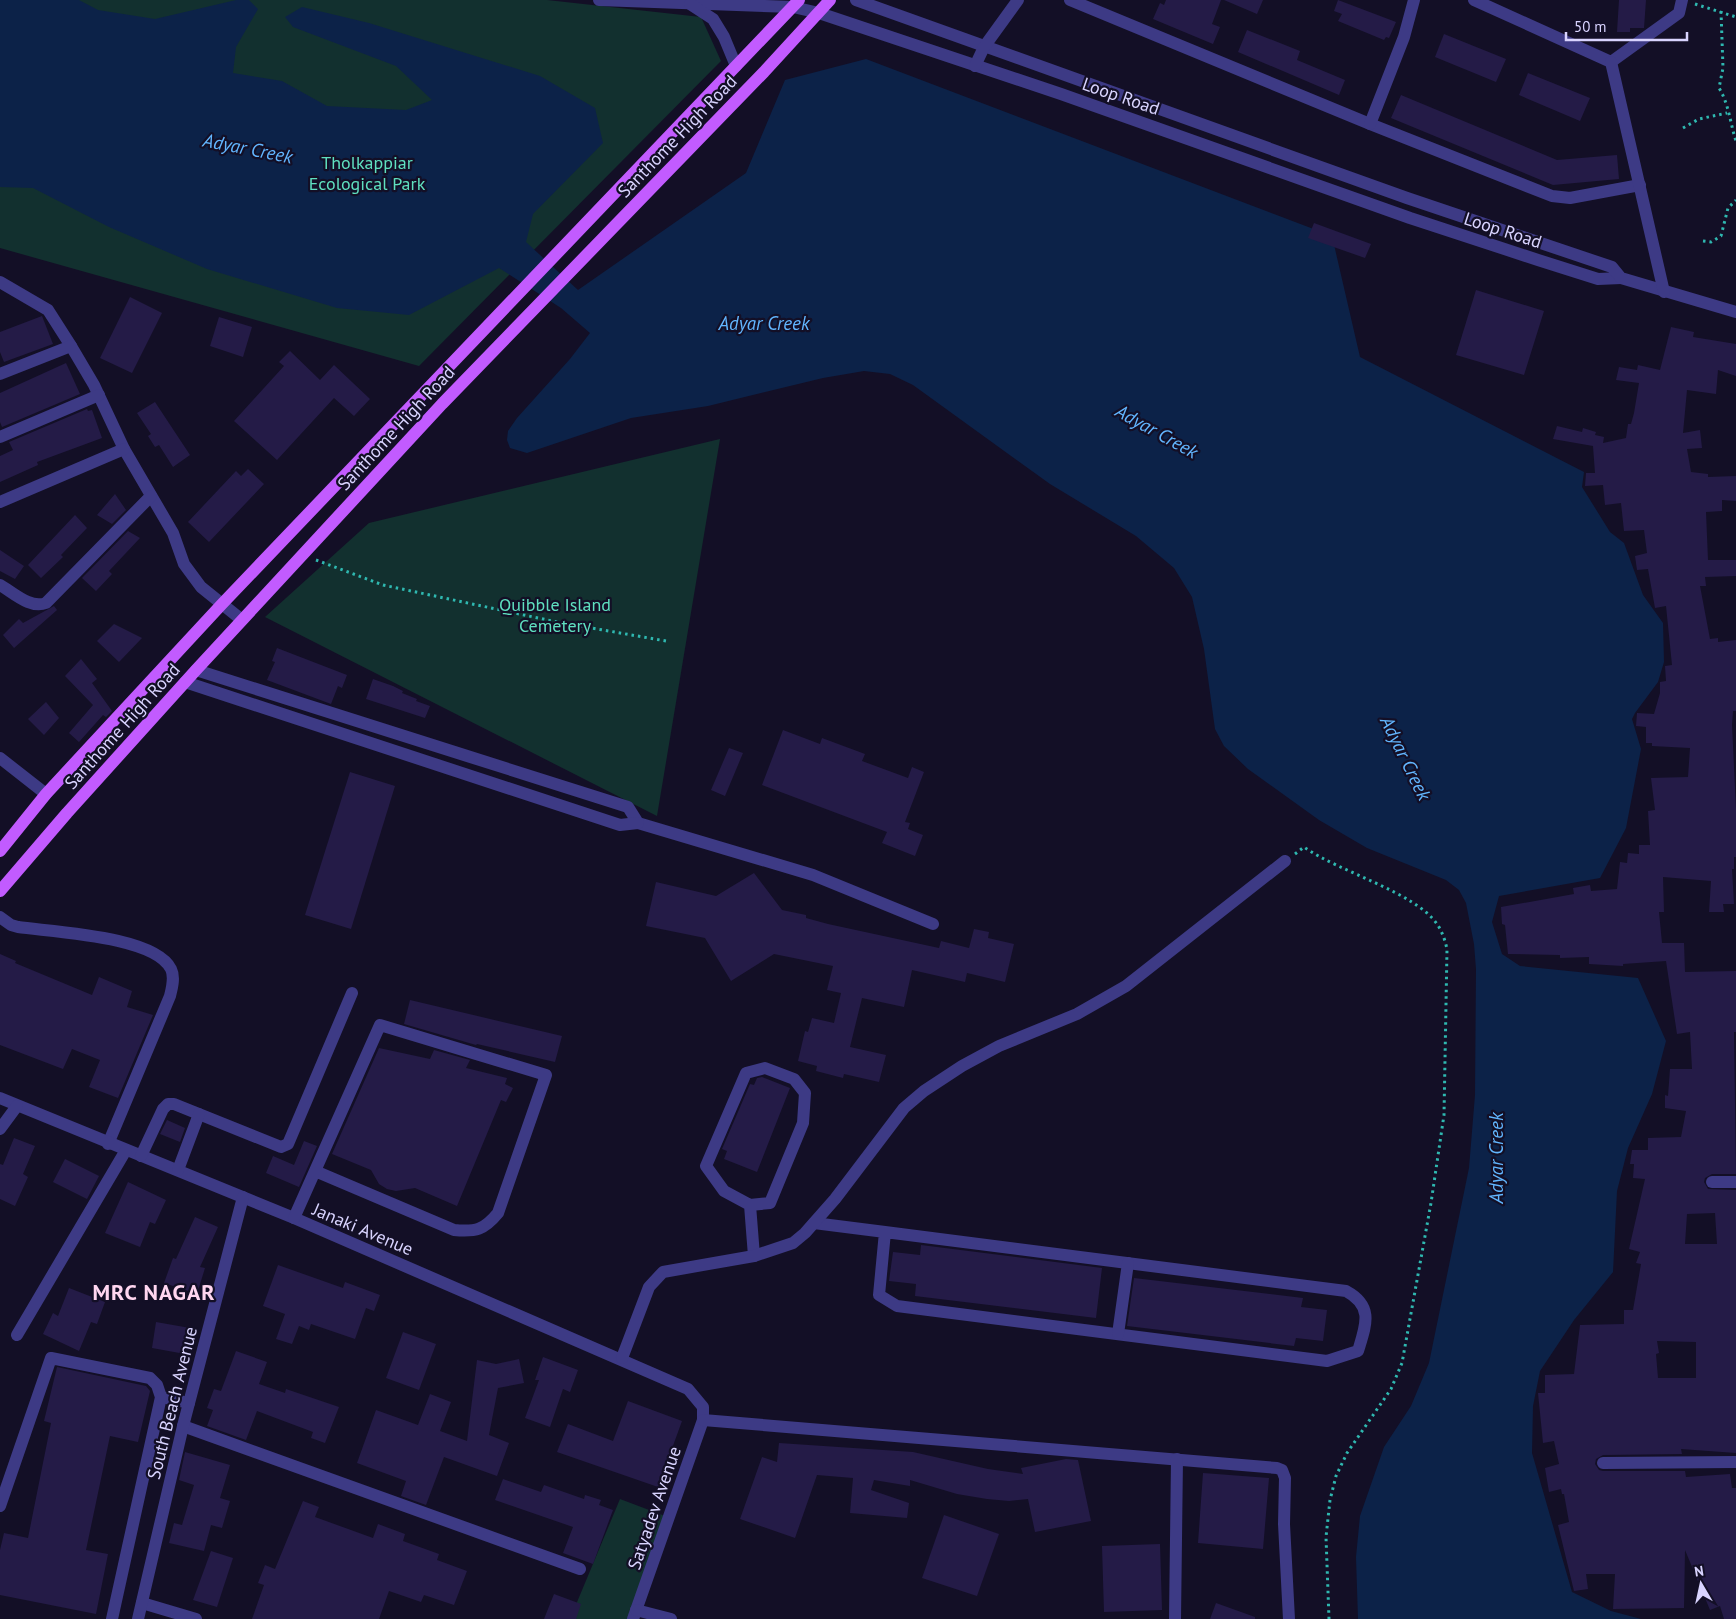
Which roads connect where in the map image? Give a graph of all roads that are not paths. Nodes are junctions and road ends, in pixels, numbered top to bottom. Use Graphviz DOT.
graph roads {
  1 [pos="599,0"];
  2 [pos="830,0"];
  3 [pos="856,0"];
  4 [pos="1018,0"];
  5 [pos="1070,0"];
  6 [pos="1414,0"];
  7 [pos="1474,0"];
  8 [pos="1682,0"];
  9 [pos="796,3"];
  10 [pos="690,4"];
  11 [pos="819,13"];
  12 [pos="984,47"];
  13 [pos="1611,62"];
  14 [pos="736,66"];
  15 [pos="975,66"];
  16 [pos="1370,124"];
  17 [pos="1640,185"];
  18 [pos="1626,280"];
  19 [pos="0,282"];
  20 [pos="1664,292"];
  21 [pos="1736,312"];
  22 [pos="71,346"];
  23 [pos="0,374"];
  24 [pos="99,395"];
  25 [pos="0,437"];
  26 [pos="124,449"];
  27 [pos="151,496"];
  28 [pos="0,502"];
  29 [pos="0,585"];
  30 [pos="222,604"];
  31 [pos="242,620"];
  32 [pos="196,670"];
  33 [pos="185,682"];
  34 [pos="0,758"];
  35 [pos="46,794"];
  36 [pos="638,823"];
  37 [pos="0,851"];
  38 [pos="1285,861"];
  39 [pos="0,891"];
  40 [pos="0,917"];
  41 [pos="933,924"];
  42 [pos="352,993"];
  43 [pos="0,1098"];
  44 [pos="17,1106"];
  45 [pos="199,1114"];
  46 [pos="0,1129"];
  47 [pos="108,1144"];
  48 [pos="126,1150"];
  49 [pos="141,1156"];
  50 [pos="178,1170"];
  51 [pos="315,1171"];
  52 [pos="1712,1182"];
  53 [pos="1736,1182"];
  54 [pos="243,1197"];
  55 [pos="750,1205"];
  56 [pos="294,1218"];
  57 [pos="814,1223"];
  58 [pos="885,1232"];
  59 [pos="754,1256"];
  60 [pos="1128,1263"];
  61 [pos="1118,1334"];
  62 [pos="17,1335"];
  63 [pos="622,1358"];
  64 [pos="161,1397"];
  65 [pos="189,1403"];
  66 [pos="703,1414"];
  67 [pos="182,1426"];
  68 [pos="1177,1459"];
  69 [pos="1736,1462"];
  70 [pos="1603,1463"];
  71 [pos="0,1506"];
  72 [pos="580,1569"];
  73 [pos="142,1602"];
  74 [pos="635,1614"];
  75 [pos="112,1619"];
  76 [pos="138,1619"];
  77 [pos="196,1619"];
  78 [pos="671,1619"];
  79 [pos="1175,1619"];
  80 [pos="1289,1619"];
  1 -- 10 [label="street, Loop Road"];
  2 -- 11 [label="main road, Santhome High Road"];
  3 -- 12 [label="street, Loop Road"];
  4 -- 12 [label="street"];
  5 -- 16 [label="street"];
  6 -- 16 [label="street"];
  7 -- 13 [label="street"];
  8 -- 13 [label="street"];
  9 -- 10 [label="street, Loop Road"];
  9 -- 11 [label="street, Loop Road"];
  9 -- 14 [label="main road, Santhome High Road"];
  10 -- 14 [label="street"];
  11 -- 15 [label="street, Loop Road"];
  11 -- 31 [label="main road, Santhome High Road"];
  12 -- 15 [label="street"];
  12 -- 18 [label="street, Loop Road"];
  13 -- 17 [label="street"];
  14 -- 30 [label="main road, Santhome High Road"];
  15 -- 18 [label="street, Loop Road"];
  16 -- 17 [label="street"];
  17 -- 20 [label="street"];
  18 -- 20 [label="street"];
  19 -- 22 [label="street"];
  20 -- 21 [label="street"];
  22 -- 23 [label="street"];
  22 -- 24 [label="street"];
  24 -- 25 [label="street"];
  24 -- 26 [label="street"];
  26 -- 27 [label="street"];
  26 -- 28 [label="street"];
  27 -- 29 [label="street"];
  27 -- 30 [label="street"];
  30 -- 31 [label="street"];
  30 -- 35 [label="main road, Santhome High Road"];
  31 -- 32 [label="main road, Santhome High Road"];
  32 -- 33 [label="main road, Santhome High Road"];
  32 -- 36 [label="street"];
  33 -- 36 [label="street"];
  33 -- 39 [label="main road, Santhome High Road"];
  34 -- 35 [label="street"];
  35 -- 37 [label="main road, Santhome High Road"];
  36 -- 41 [label="street"];
  38 -- 57 [label="street"];
  40 -- 47 [label="street"];
  42 -- 45 [label="street"];
  43 -- 44 [label="street, Janaki Avenue"];
  44 -- 46 [label="street"];
  44 -- 47 [label="street, Janaki Avenue"];
  45 -- 49 [label="street"];
  45 -- 50 [label="street"];
  47 -- 48 [label="street, Janaki Avenue"];
  48 -- 49 [label="street, Janaki Avenue"];
  48 -- 62 [label="street"];
  49 -- 50 [label="street, Janaki Avenue"];
  50 -- 54 [label="street, Janaki Avenue"];
  51 -- 51 [label="street"];
  51 -- 56 [label="street"];
  52 -- 53 [label="street"];
  54 -- 56 [label="street, Janaki Avenue"];
  54 -- 65 [label="street, South Beach Avenue"];
  55 -- 55 [label="street"];
  55 -- 59 [label="street"];
  56 -- 63 [label="street, Janaki Avenue"];
  57 -- 58 [label="street"];
  57 -- 59 [label="street"];
  58 -- 60 [label="street"];
  58 -- 61 [label="street"];
  59 -- 63 [label="street"];
  60 -- 61 [label="street"];
  60 -- 61 [label="street"];
  63 -- 66 [label="street, Janaki Avenue"];
  64 -- 65 [label="street"];
  64 -- 71 [label="street"];
  64 -- 75 [label="street"];
  65 -- 67 [label="street, South Beach Avenue"];
  66 -- 68 [label="street"];
  66 -- 74 [label="street, Satyadev Avenue"];
  67 -- 72 [label="street"];
  67 -- 73 [label="street, South Beach Avenue"];
  68 -- 79 [label="street"];
  68 -- 80 [label="street"];
  69 -- 70 [label="street"];
  73 -- 76 [label="street, South Beach Avenue"];
  73 -- 77 [label="street"];
  74 -- 78 [label="street"];
}
